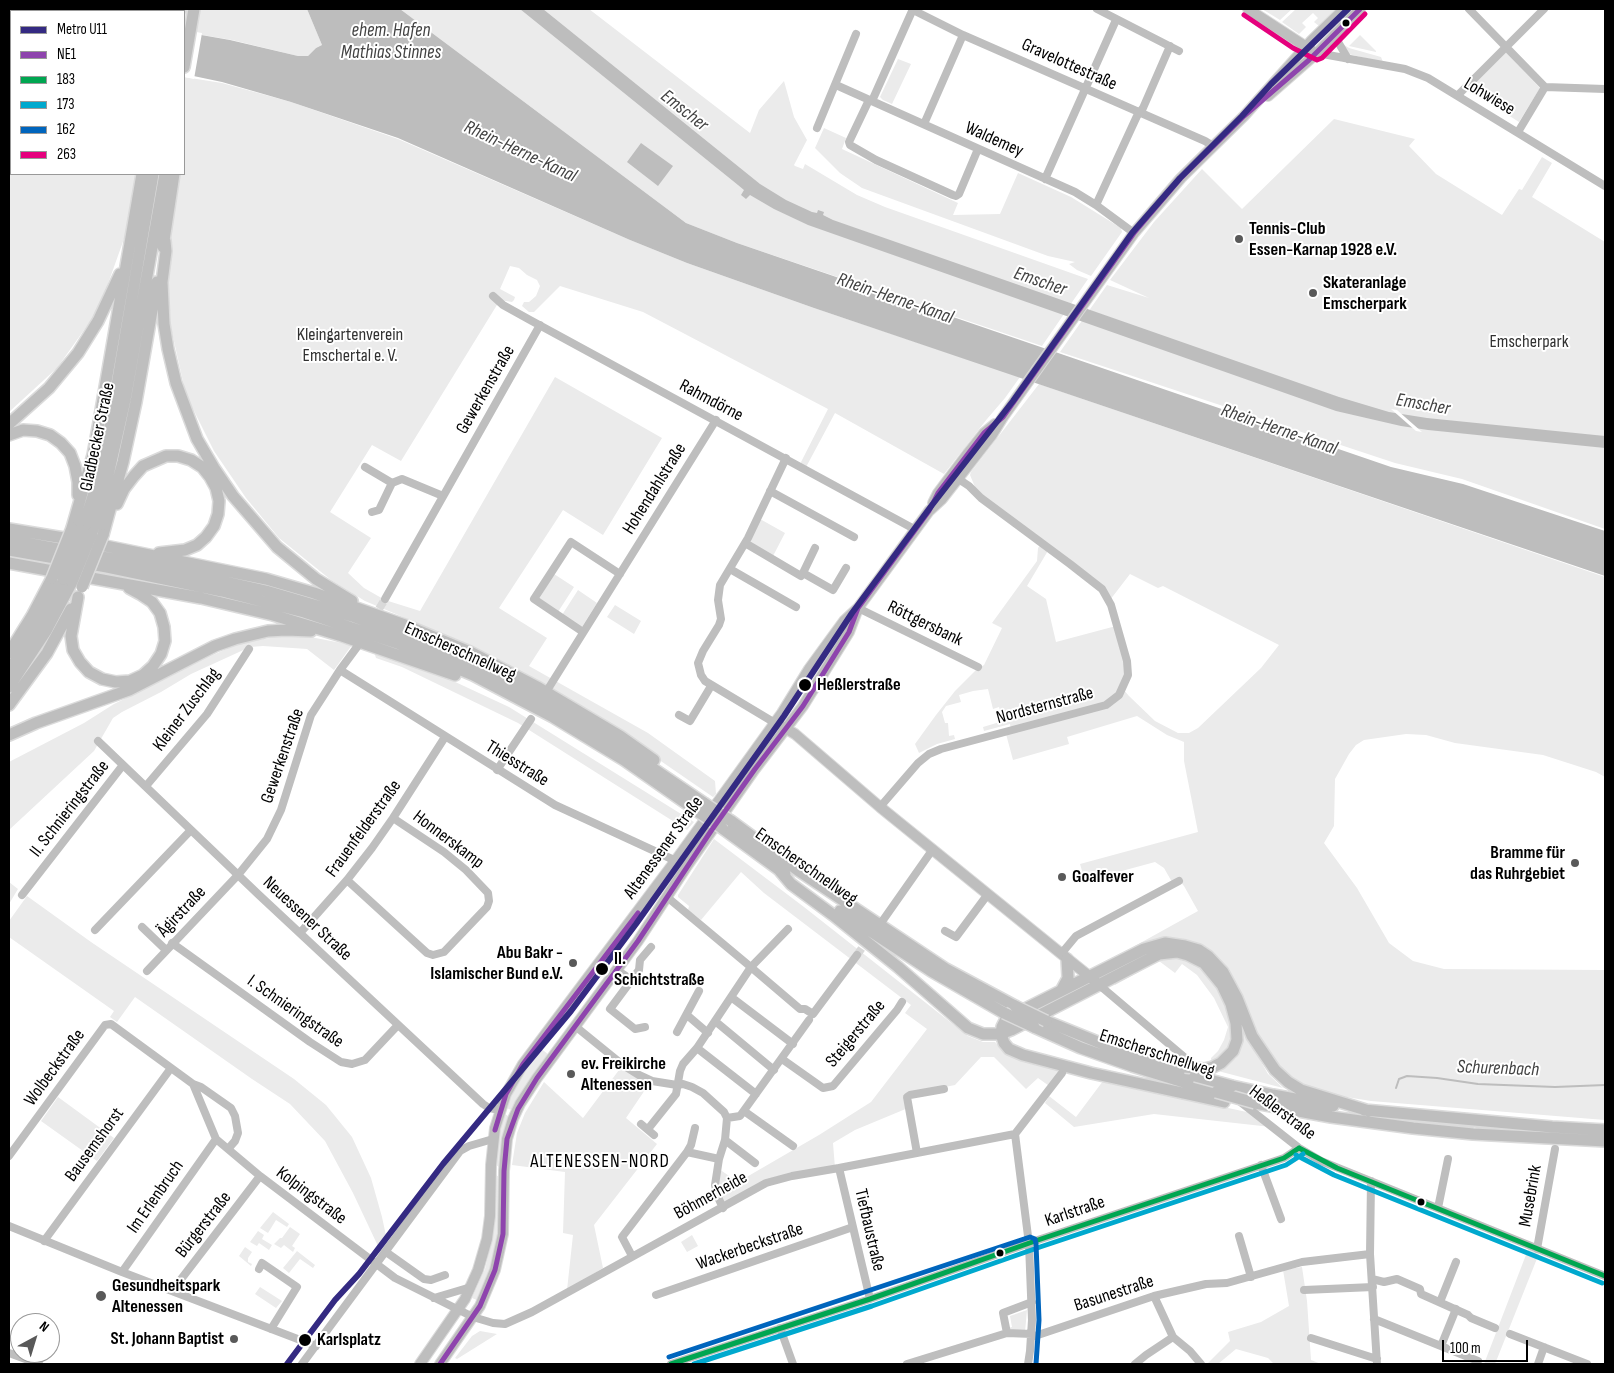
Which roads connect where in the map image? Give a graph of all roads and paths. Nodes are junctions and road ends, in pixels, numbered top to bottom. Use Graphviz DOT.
graph roads {
  1 [pos="194,9"];
  2 [pos="913,9"];
  3 [pos="1096,9"];
  4 [pos="1250,9"];
  5 [pos="1344,9"];
  6 [pos="1360,9"];
  7 [pos="1469,9"];
  8 [pos="1544,9"];
  9 [pos="1116,20"];
  10 [pos="856,34"];
  11 [pos="963,35"];
  12 [pos="1334,35"];
  13 [pos="1170,46"];
  14 [pos="1506,46"];
  15 [pos="1306,48"];
  16 [pos="1180,51"];
  17 [pos="1316,53"];
  18 [pos="1348,59"];
  19 [pos="185,61"];
  20 [pos="836,85"];
  21 [pos="1545,87"];
  22 [pos="1086,88"];
  23 [pos="1605,89"];
  24 [pos="1458,95"];
  25 [pos="870,100"];
  26 [pos="1140,112"];
  27 [pos="1244,116"];
  28 [pos="924,124"];
  29 [pos="817,128"];
  30 [pos="1518,132"];
  31 [pos="1213,146"];
  32 [pos="978,149"];
  33 [pos="142,175"];
  34 [pos="153,175"];
  35 [pos="165,175"];
  36 [pos="174,175"];
  37 [pos="1045,179"];
  38 [pos="1605,186"];
  39 [pos="1096,205"];
  40 [pos="1134,234"];
  41 [pos="165,241"];
  42 [pos="129,249"];
  43 [pos="493,296"];
  44 [pos="540,326"];
  45 [pos="716,420"];
  46 [pos="9,424"];
  47 [pos="9,435"];
  48 [pos="786,458"];
  49 [pos="365,466"];
  50 [pos="955,477"];
  51 [pos="392,483"];
  52 [pos="770,490"];
  53 [pos="443,496"];
  54 [pos="372,512"];
  55 [pos="9,520"];
  56 [pos="9,529"];
  57 [pos="916,530"];
  58 [pos="87,532"];
  59 [pos="38,534"];
  60 [pos="854,537"];
  61 [pos="9,540"];
  62 [pos="745,543"];
  63 [pos="815,548"];
  64 [pos="9,550"];
  65 [pos="138,553"];
  66 [pos="9,563"];
  67 [pos="846,568"];
  68 [pos="730,569"];
  69 [pos="803,573"];
  70 [pos="620,574"];
  71 [pos="114,581"];
  72 [pos="69,584"];
  73 [pos="385,599"];
  74 [pos="796,607"];
  75 [pos="858,608"];
  76 [pos="376,613"];
  77 [pos="22,632"];
  78 [pos="584,632"];
  79 [pos="342,636"];
  80 [pos="9,644"];
  81 [pos="358,646"];
  82 [pos="249,649"];
  83 [pos="9,653"];
  84 [pos="978,667"];
  85 [pos="340,670"];
  86 [pos="9,671"];
  87 [pos="711,686"];
  88 [pos="9,687"];
  89 [pos="548,689"];
  90 [pos="9,705"];
  91 [pos="679,715"];
  92 [pos="553,717"];
  93 [pos="531,719"];
  94 [pos="775,722"];
  95 [pos="786,729"];
  96 [pos="9,735"];
  97 [pos="445,737"];
  98 [pos="98,741"];
  99 [pos="123,765"];
  100 [pos="496,770"];
  101 [pos="146,786"];
  102 [pos="694,795"];
  103 [pos="880,807"];
  104 [pos="702,808"];
  105 [pos="393,818"];
  106 [pos="726,825"];
  107 [pos="191,830"];
  108 [pos="933,849"];
  109 [pos="676,860"];
  110 [pos="687,866"];
  111 [pos="780,871"];
  112 [pos="238,874"];
  113 [pos="348,880"];
  114 [pos="1179,882"];
  115 [pos="988,894"];
  116 [pos="22,895"];
  117 [pos="667,897"];
  118 [pos="881,923"];
  119 [pos="142,927"];
  120 [pos="788,929"];
  121 [pos="95,930"];
  122 [pos="945,931"];
  123 [pos="300,933"];
  124 [pos="172,944"];
  125 [pos="651,947"];
  126 [pos="166,950"];
  127 [pos="857,955"];
  128 [pos="1064,956"];
  129 [pos="751,967"];
  130 [pos="147,970"];
  131 [pos="617,970"];
  132 [pos="1089,976"];
  133 [pos="632,980"];
  134 [pos="1098,984"];
  135 [pos="700,991"];
  136 [pos="1061,991"];
  137 [pos="731,997"];
  138 [pos="902,1002"];
  139 [pos="687,1015"];
  140 [pos="811,1017"];
  141 [pos="715,1021"];
  142 [pos="398,1025"];
  143 [pos="575,1026"];
  144 [pos="645,1027"];
  145 [pos="677,1032"];
  146 [pos="708,1033"];
  147 [pos="1001,1034"];
  148 [pos="792,1044"];
  149 [pos="697,1048"];
  150 [pos="1120,1050"];
  151 [pos="782,1059"];
  152 [pos="171,1068"];
  153 [pos="774,1070"];
  154 [pos="1062,1073"];
  155 [pos="193,1084"];
  156 [pos="677,1086"];
  157 [pos="944,1089"];
  158 [pos="756,1094"];
  159 [pos="1258,1106"];
  160 [pos="500,1110"];
  161 [pos="744,1111"];
  162 [pos="1370,1111"];
  163 [pos="727,1118"];
  164 [pos="513,1119"];
  165 [pos="641,1124"];
  166 [pos="695,1128"];
  167 [pos="1605,1130"];
  168 [pos="1015,1134"];
  169 [pos="493,1138"];
  170 [pos="216,1139"];
  171 [pos="725,1140"];
  172 [pos="1605,1141"];
  173 [pos="793,1146"];
  174 [pos="1299,1148"];
  175 [pos="228,1149"];
  176 [pos="1555,1149"];
  177 [pos="687,1152"];
  178 [pos="916,1153"];
  179 [pos="9,1156"];
  180 [pos="1448,1158"];
  181 [pos="719,1159"];
  182 [pos="754,1163"];
  183 [pos="491,1165"];
  184 [pos="1261,1165"];
  185 [pos="839,1168"];
  186 [pos="504,1171"];
  187 [pos="260,1176"];
  188 [pos="1372,1181"];
  189 [pos="723,1208"];
  190 [pos="1438,1208"];
  191 [pos="1281,1219"];
  192 [pos="9,1226"];
  193 [pos="853,1227"];
  194 [pos="1239,1236"];
  195 [pos="44,1241"];
  196 [pos="1029,1244"];
  197 [pos="1537,1249"];
  198 [pos="386,1252"];
  199 [pos="1370,1254"];
  200 [pos="632,1256"];
  201 [pos="1456,1262"];
  202 [pos="377,1264"];
  203 [pos="259,1269"];
  204 [pos="122,1272"];
  205 [pos="446,1275"];
  206 [pos="1605,1276"];
  207 [pos="1251,1278"];
  208 [pos="1372,1279"];
  209 [pos="471,1287"];
  210 [pos="1373,1287"];
  211 [pos="1304,1290"];
  212 [pos="172,1291"];
  213 [pos="656,1295"];
  214 [pos="1154,1296"];
  215 [pos="434,1298"];
  216 [pos="870,1298"];
  217 [pos="1032,1302"];
  218 [pos="1440,1302"];
  219 [pos="1456,1309"];
  220 [pos="458,1310"];
  221 [pos="473,1317"];
  222 [pos="1374,1319"];
  223 [pos="780,1328"];
  224 [pos="1494,1328"];
  225 [pos="271,1329"];
  226 [pos="1007,1333"];
  227 [pos="1510,1334"];
  228 [pos="1032,1335"];
  229 [pos="1173,1337"];
  230 [pos="1311,1338"];
  231 [pos="316,1346"];
  232 [pos="1441,1346"];
  233 [pos="1544,1347"];
  234 [pos="9,1354"];
  235 [pos="698,1356"];
  236 [pos="1478,1360"];
  237 [pos="1377,1362"];
  238 [pos="36,1364"];
  239 [pos="302,1364"];
  240 [pos="420,1364"];
  241 [pos="440,1364"];
  242 [pos="671,1364"];
  243 [pos="701,1364"];
  244 [pos="793,1364"];
  245 [pos="907,1364"];
  246 [pos="1028,1364"];
  247 [pos="1136,1364"];
  248 [pos="1202,1364"];
  249 [pos="1538,1364"];
  250 [pos="1588,1364"];
  1 -- 19 [label="highway"];
  2 -- 11 [label="street, Gravelottestraße"];
  2 -- 25 [label="street"];
  3 -- 9 [label="street"];
  4 -- 15 [label="main road"];
  5 -- 15 [label="main road"];
  6 -- 12 [label="main road"];
  7 -- 14 [label="street"];
  8 -- 14 [label="street"];
  9 -- 13 [label="street"];
  9 -- 22 [label="street"];
  10 -- 20 [label="street"];
  11 -- 22 [label="street, Gravelottestraße"];
  11 -- 28 [label="street"];
  12 -- 17 [label="main road"];
  12 -- 18 [label="street"];
  13 -- 16 [label="street"];
  13 -- 26 [label="street"];
  14 -- 21 [label="street"];
  14 -- 24 [label="street"];
  15 -- 17 [label="main road"];
  15 -- 27 [label="main road"];
  17 -- 18 [label="street, Lohwiese"];
  17 -- 27 [label="main road"];
  18 -- 24 [label="street, Lohwiese"];
  20 -- 25 [label="street, Waldemey"];
  20 -- 29 [label="street"];
  21 -- 23 [label="street"];
  21 -- 30 [label="street"];
  22 -- 26 [label="street, Gravelottestraße"];
  22 -- 37 [label="street"];
  24 -- 30 [label="street, Lohwiese"];
  25 -- 28 [label="street, Waldemey"];
  25 -- 32 [label="street"];
  26 -- 31 [label="street, Gravelottestraße"];
  26 -- 39 [label="street"];
  27 -- 31 [label="main road"];
  28 -- 32 [label="street, Waldemey"];
  30 -- 38 [label="street, Lohwiese"];
  31 -- 40 [label="main road"];
  32 -- 37 [label="street, Waldemey"];
  33 -- 42 [label="highway"];
  34 -- 58 [label="highway, Gladbecker Straße"];
  35 -- 58 [label="highway, Gladbecker Straße"];
  36 -- 41 [label="highway"];
  37 -- 39 [label="street, Waldemey"];
  39 -- 40 [label="street, Waldemey"];
  40 -- 50 [label="main road, Altenessener Straße"];
  41 -- 58 [label="highway"];
  41 -- 76 [label="highway"];
  42 -- 46 [label="highway"];
  42 -- 58 [label="highway"];
  43 -- 44 [label="street, Rahmdörne"];
  44 -- 45 [label="street, Rahmdörne"];
  44 -- 53 [label="street, Gewerkenstraße"];
  45 -- 48 [label="street, Rahmdörne"];
  45 -- 70 [label="street, Hohendahlstraße"];
  47 -- 58 [label="highway"];
  48 -- 52 [label="street"];
  48 -- 57 [label="street, Rahmdörne"];
  49 -- 51 [label="street"];
  50 -- 57 [label="main road, Altenessener Straße"];
  50 -- 103 [label="street, Nordsternstraße"];
  51 -- 53 [label="street"];
  51 -- 54 [label="street"];
  52 -- 60 [label="street"];
  52 -- 62 [label="street"];
  53 -- 73 [label="street, Gewerkenstraße"];
  55 -- 59 [label="highway"];
  56 -- 59 [label="highway"];
  57 -- 75 [label="main road, Altenessener Straße"];
  58 -- 65 [label="highway"];
  58 -- 72 [label="highway, Gladbecker Straße, bridge"];
  58 -- 72 [label="highway, bridge"];
  59 -- 65 [label="highway"];
  61 -- 102 [label="highway, Emscherschnellweg"];
  62 -- 68 [label="street"];
  62 -- 69 [label="street"];
  63 -- 69 [label="street"];
  64 -- 92 [label="highway, Emscherschnellweg"];
  65 -- 76 [label="highway"];
  66 -- 71 [label="highway"];
  67 -- 69 [label="street"];
  68 -- 74 [label="street"];
  68 -- 87 [label="street"];
  70 -- 78 [label="street, Hohendahlstraße"];
  70 -- 78 [label="street"];
  71 -- 72 [label="highway"];
  71 -- 79 [label="highway"];
  72 -- 77 [label="highway"];
  72 -- 86 [label="highway, Gladbecker Straße"];
  72 -- 88 [label="highway, Gladbecker Straße"];
  72 -- 90 [label="highway"];
  75 -- 84 [label="street, Röttgersbank"];
  75 -- 94 [label="main road, Altenessener Straße"];
  75 -- 95 [label="main road, Altenessener Straße"];
  76 -- 102 [label="highway"];
  77 -- 80 [label="highway"];
  77 -- 83 [label="highway"];
  78 -- 89 [label="street, Hohendahlstraße"];
  79 -- 92 [label="highway"];
  79 -- 96 [label="highway"];
  81 -- 85 [label="street, Gewerkenstraße"];
  82 -- 101 [label="street, Kleiner Zuschlag"];
  85 -- 97 [label="street, Thiesstraße"];
  85 -- 112 [label="street, Gewerkenstraße"];
  87 -- 91 [label="street"];
  87 -- 94 [label="street"];
  92 -- 104 [label="highway, Emscherschnellweg"];
  93 -- 100 [label="street"];
  94 -- 95 [label="main road, Heßlerstraße"];
  94 -- 109 [label="main road, Altenessener Straße"];
  95 -- 103 [label="main road, Heßlerstraße"];
  95 -- 110 [label="main road, Altenessener Straße"];
  97 -- 100 [label="street, Thiesstraße"];
  97 -- 105 [label="street, Frauenfelderstraße"];
  98 -- 99 [label="street, Neuessener Straße"];
  99 -- 101 [label="street, Neuessener Straße"];
  99 -- 116 [label="street, II. Schnieringstraße"];
  100 -- 109 [label="street, Thiesstraße"];
  101 -- 107 [label="street, Neuessener Straße"];
  102 -- 104 [label="highway, Emscherschnellweg"];
  103 -- 108 [label="main road, Heßlerstraße"];
  104 -- 106 [label="highway, Emscherschnellweg, bridge"];
  105 -- 113 [label="street, Frauenfelderstraße"];
  105 -- 113 [label="street, Honnerskamp"];
  106 -- 111 [label="highway, Emscherschnellweg"];
  106 -- 150 [label="highway, Emscherschnellweg, bridge"];
  107 -- 112 [label="street, Neuessener Straße"];
  107 -- 121 [label="street"];
  108 -- 115 [label="main road, Heßlerstraße"];
  108 -- 118 [label="street"];
  109 -- 110 [label="street, Thiesstraße"];
  109 -- 160 [label="main road, Altenessener Straße"];
  110 -- 117 [label="main road, Altenessener Straße"];
  111 -- 147 [label="highway"];
  111 -- 159 [label="highway, Emscherschnellweg, bridge"];
  112 -- 123 [label="street, Neuessener Straße"];
  112 -- 124 [label="street, Ägirstraße"];
  113 -- 123 [label="street, Frauenfelderstraße"];
  114 -- 128 [label="street"];
  115 -- 122 [label="street"];
  115 -- 128 [label="main road, Heßlerstraße"];
  117 -- 129 [label="street"];
  117 -- 131 [label="main road, Altenessener Straße"];
  119 -- 126 [label="street"];
  120 -- 129 [label="street"];
  123 -- 142 [label="street, Neuessener Straße"];
  124 -- 126 [label="street, Ägirstraße"];
  124 -- 142 [label="street, I. Schnieringstraße"];
  125 -- 133 [label="street"];
  126 -- 130 [label="street, Ägirstraße"];
  127 -- 140 [label="street"];
  128 -- 132 [label="main road, Heßlerstraße"];
  128 -- 136 [label="highway"];
  129 -- 137 [label="street"];
  129 -- 140 [label="street"];
  131 -- 133 [label="street"];
  131 -- 143 [label="main road, Altenessener Straße"];
  132 -- 134 [label="main road, Heßlerstraße"];
  132 -- 136 [label="highway"];
  132 -- 162 [label="highway"];
  133 -- 144 [label="street"];
  134 -- 147 [label="highway"];
  134 -- 150 [label="highway, bridge"];
  134 -- 174 [label="street, Heßlerstraße"];
  135 -- 139 [label="street"];
  136 -- 147 [label="highway"];
  137 -- 141 [label="street"];
  137 -- 148 [label="street"];
  138 -- 151 [label="street, Steigerstraße"];
  139 -- 145 [label="street"];
  139 -- 146 [label="street"];
  140 -- 148 [label="street"];
  141 -- 146 [label="street"];
  141 -- 153 [label="street"];
  142 -- 160 [label="street, Neuessener Straße"];
  143 -- 156 [label="street"];
  143 -- 164 [label="main road, Altenessener Straße"];
  146 -- 149 [label="street"];
  147 -- 159 [label="highway"];
  148 -- 151 [label="street"];
  149 -- 156 [label="street"];
  149 -- 158 [label="street"];
  150 -- 162 [label="highway, Emscherschnellweg, bridge"];
  151 -- 153 [label="street"];
  152 -- 155 [label="street"];
  152 -- 179 [label="street, Wolbeckstraße"];
  152 -- 195 [label="street, Bausemshorst"];
  153 -- 158 [label="street"];
  154 -- 168 [label="street"];
  155 -- 170 [label="street, Kolpingstraße"];
  155 -- 175 [label="street"];
  156 -- 163 [label="street"];
  156 -- 165 [label="street"];
  157 -- 178 [label="street"];
  158 -- 161 [label="street"];
  159 -- 172 [label="highway, Emscherschnellweg"];
  160 -- 164 [label="main road"];
  160 -- 169 [label="main road, Altenessener Straße"];
  161 -- 163 [label="street"];
  161 -- 173 [label="street"];
  162 -- 167 [label="highway, Emscherschnellweg"];
  163 -- 171 [label="street"];
  164 -- 186 [label="main road, Altenessener Straße"];
  166 -- 177 [label="street"];
  168 -- 178 [label="street, Böhmerheide"];
  168 -- 196 [label="street"];
  169 -- 183 [label="main road, Altenessener Straße"];
  169 -- 198 [label="street"];
  170 -- 175 [label="street, Kolpingstraße"];
  170 -- 204 [label="street, Im Erlenbruch"];
  171 -- 181 [label="street"];
  171 -- 182 [label="street"];
  174 -- 184 [label="street, Karlstraße"];
  174 -- 188 [label="street, Heßlerstraße"];
  175 -- 187 [label="street, Kolpingstraße"];
  176 -- 197 [label="street, Musebrink"];
  177 -- 181 [label="street"];
  177 -- 200 [label="street"];
  178 -- 185 [label="street, Böhmerheide"];
  180 -- 190 [label="street"];
  181 -- 189 [label="street"];
  183 -- 186 [label="main road"];
  183 -- 209 [label="main road, Altenessener Straße"];
  184 -- 191 [label="street"];
  184 -- 196 [label="street, Karlstraße"];
  185 -- 189 [label="street, Böhmerheide"];
  185 -- 193 [label="street, Tiefbaustraße"];
  186 -- 221 [label="main road, Altenessener Straße"];
  187 -- 202 [label="street, Kolpingstraße"];
  187 -- 212 [label="street, Bürgerstraße"];
  188 -- 190 [label="street, Heßlerstraße"];
  188 -- 199 [label="street"];
  189 -- 200 [label="street, Böhmerheide"];
  190 -- 197 [label="street, Heßlerstraße"];
  192 -- 195 [label="street"];
  193 -- 213 [label="street, Wackerbeckstraße"];
  193 -- 216 [label="street, Tiefbaustraße"];
  194 -- 207 [label="street"];
  195 -- 204 [label="street"];
  196 -- 216 [label="street, Karlstraße"];
  196 -- 217 [label="street"];
  197 -- 206 [label="street, Heßlerstraße"];
  198 -- 202 [label="street"];
  198 -- 205 [label="street"];
  199 -- 207 [label="street"];
  199 -- 208 [label="street"];
  200 -- 221 [label="street, Böhmerheide"];
  201 -- 218 [label="street"];
  202 -- 215 [label="street, Böhmerheide"];
  202 -- 231 [label="street"];
  203 -- 225 [label="street"];
  204 -- 212 [label="street"];
  207 -- 214 [label="street, Basunestraße"];
  208 -- 210 [label="street"];
  208 -- 218 [label="street"];
  209 -- 215 [label="street"];
  209 -- 220 [label="main road, Altenessener Straße"];
  210 -- 211 [label="street"];
  210 -- 222 [label="street"];
  212 -- 225 [label="street"];
  214 -- 228 [label="street, Basunestraße"];
  214 -- 229 [label="street"];
  215 -- 220 [label="street, Böhmerheide"];
  216 -- 223 [label="street, Karlstraße"];
  217 -- 226 [label="street"];
  217 -- 228 [label="street"];
  218 -- 219 [label="street"];
  219 -- 224 [label="street"];
  219 -- 232 [label="street"];
  220 -- 221 [label="street, Böhmerheide"];
  220 -- 240 [label="main road, Altenessener Straße"];
  221 -- 241 [label="main road, Altenessener Straße"];
  222 -- 232 [label="street"];
  222 -- 237 [label="street"];
  223 -- 235 [label="street, Karlstraße"];
  223 -- 244 [label="street"];
  225 -- 231 [label="street"];
  226 -- 228 [label="street, Basunestraße"];
  226 -- 245 [label="street, Basunestraße"];
  227 -- 233 [label="street"];
  228 -- 246 [label="street"];
  229 -- 247 [label="street"];
  229 -- 248 [label="street"];
  230 -- 237 [label="street"];
  231 -- 239 [label="street"];
  232 -- 236 [label="street"];
  233 -- 249 [label="street"];
  233 -- 250 [label="street"];
  234 -- 238 [label="street"];
  235 -- 242 [label="street, Karlstraße"];
  235 -- 243 [label="street"];
}
